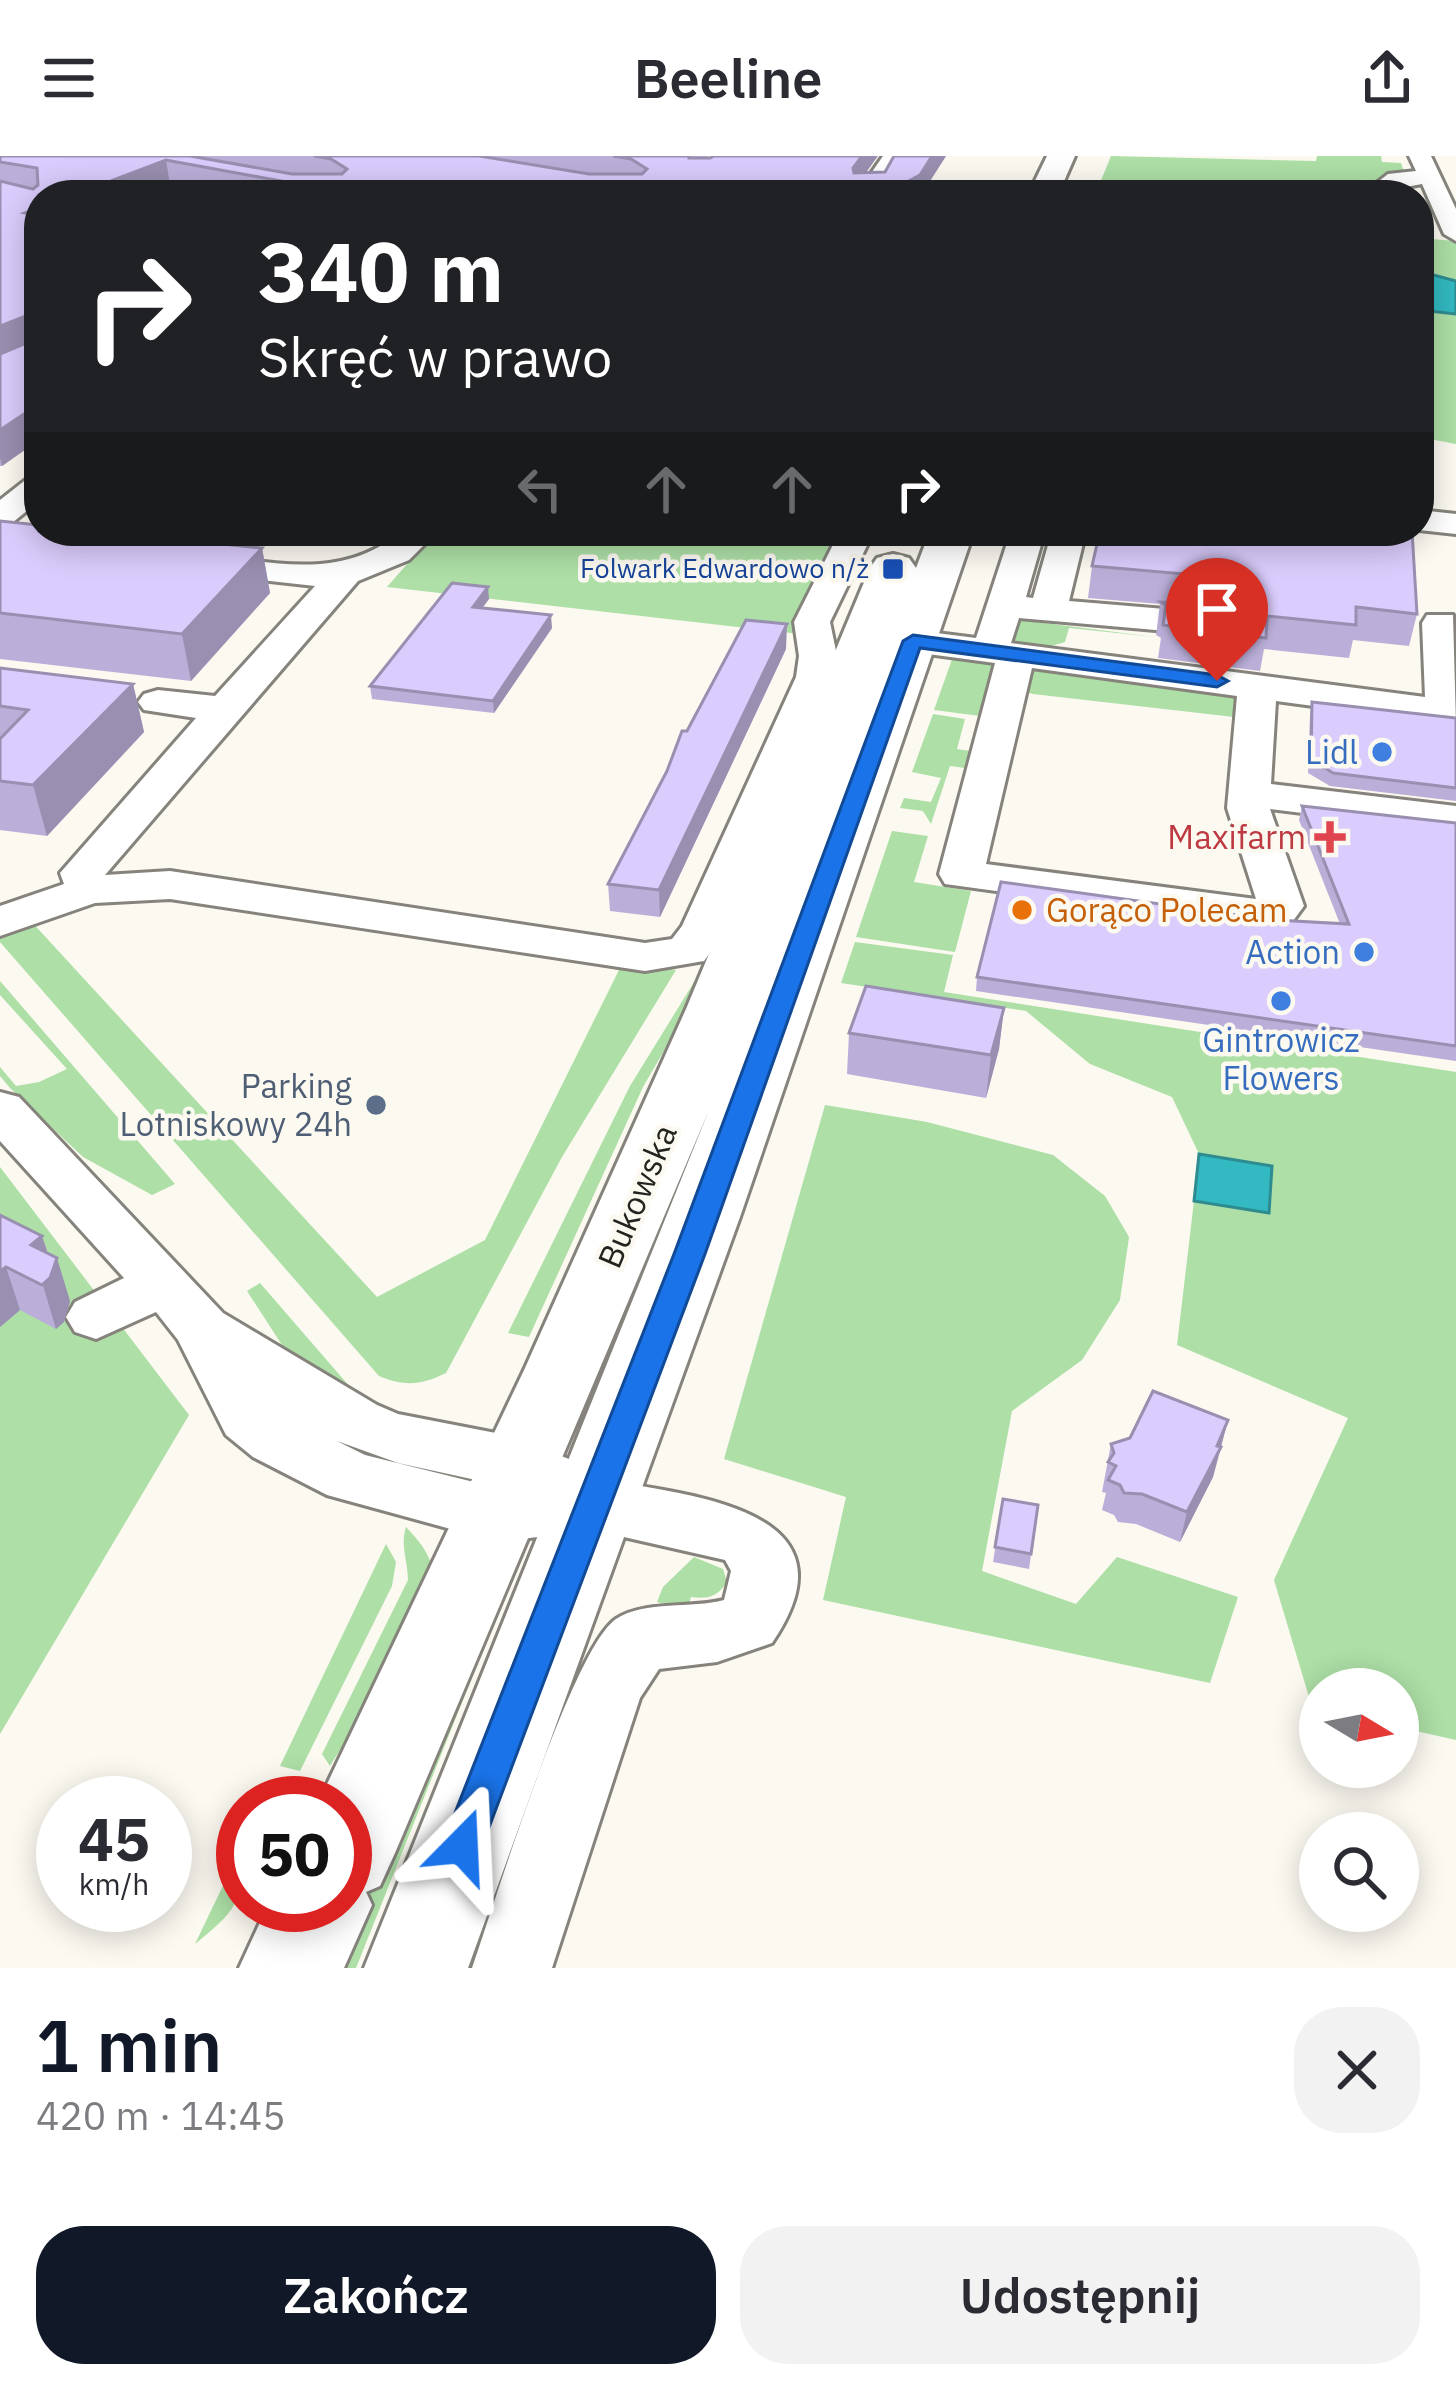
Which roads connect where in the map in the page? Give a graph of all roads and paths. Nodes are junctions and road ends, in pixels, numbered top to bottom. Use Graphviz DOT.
graph roads {
  1 [pos="1425,166"];
  2 [pos="1392,180"];
  3 [pos="1434,208"];
  4 [pos="1456,236"];
  5 [pos="24,497"];
  6 [pos="0,516"];
  7 [pos="402,546"];
  8 [pos="850,546"];
  9 [pos="902,546"];
  10 [pos="947,546"];
  11 [pos="1023,546"];
  12 [pos="1065,546"];
  13 [pos="159,559"];
  14 [pos="343,578"];
  15 [pos="1005,606"];
  16 [pos="1049,606"];
  17 [pos="1201,623"];
  18 [pos="1440,623"];
  19 [pos="913,641"];
  20 [pos="1004,652"];
  21 [pos="1257,686"];
  22 [pos="1450,686"];
  23 [pos="158,702"];
  24 [pos="227,710"];
  25 [pos="1250,794"];
  26 [pos="1456,819"];
  27 [pos="89,890"];
  28 [pos="0,922"];
  29 [pos="0,1109"];
  30 [pos="183,1305"];
  31 [pos="96,1317"];
  32 [pos="537,1494"];
  33 [pos="372,1803"];
  34 [pos="308,1932"];
  35 [pos="291,1968"];
  36 [pos="416,1968"];
  37 [pos="512,1968"];
  1 -- 2 [label="street"];
  3 -- 4 [label="street"];
  5 -- 6 [label="street"];
  7 -- 14 [label="street"];
  8 -- 27 [label="street"];
  9 -- 32 [label="main road, Bukowska"];
  10 -- 19 [label="main road, Bukowska"];
  11 -- 15 [label="street"];
  12 -- 16 [label="street"];
  13 -- 14 [label="street"];
  14 -- 24 [label="street"];
  15 -- 16 [label="street"];
  15 -- 20 [label="street"];
  16 -- 17 [label="street"];
  18 -- 22 [label="street"];
  19 -- 20 [label="street"];
  19 -- 32 [label="main road, Bukowska"];
  20 -- 21 [label="street"];
  20 -- 25 [label="street"];
  21 -- 22 [label="street"];
  21 -- 25 [label="street"];
  23 -- 24 [label="street"];
  24 -- 27 [label="street"];
  25 -- 26 [label="street"];
  27 -- 28 [label="street"];
  29 -- 30 [label="street"];
  30 -- 31 [label="street"];
  30 -- 32 [label="street"];
  32 -- 33 [label="main road, Bukowska"];
  32 -- 36 [label="main road, Bukowska"];
  32 -- 37 [label="street"];
  34 -- 35 [label="main road"];
}
